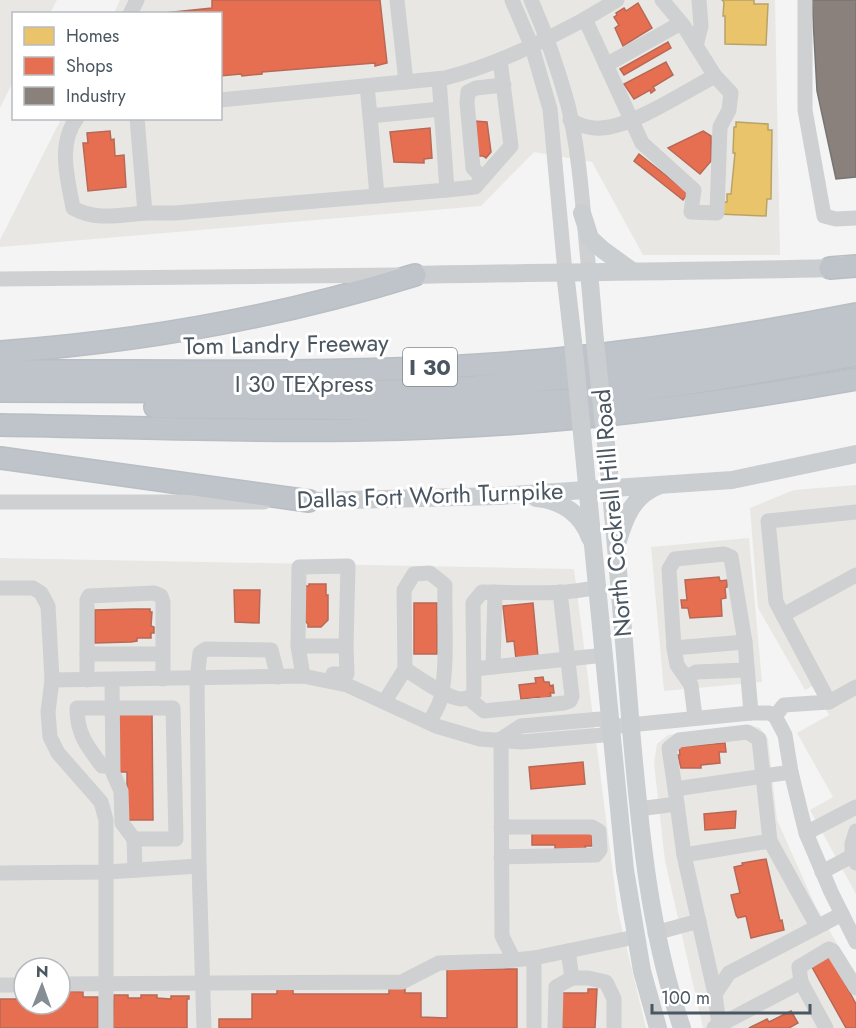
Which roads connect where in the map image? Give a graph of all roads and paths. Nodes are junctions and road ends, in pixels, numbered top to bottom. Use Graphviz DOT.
graph roads {
  1 [pos="398,0"];
  2 [pos="512,0"];
  3 [pos="531,0"];
  4 [pos="617,0"];
  5 [pos="662,0"];
  6 [pos="699,0"];
  7 [pos="805,0"];
  8 [pos="585,19"];
  9 [pos="681,23"];
  10 [pos="548,39"];
  11 [pos="696,46"];
  12 [pos="532,47"];
  13 [pos="500,60"];
  14 [pos="606,65"];
  15 [pos="715,76"];
  16 [pos="439,79"];
  17 [pos="406,82"];
  18 [pos="504,85"];
  19 [pos="367,86"];
  20 [pos="222,100"];
  21 [pos="441,109"];
  22 [pos="370,116"];
  23 [pos="75,120"];
  24 [pos="137,120"];
  25 [pos="570,120"];
  26 [pos="631,121"];
  27 [pos="602,128"];
  28 [pos="575,152"];
  29 [pos="482,178"];
  30 [pos="447,190"];
  31 [pos="377,196"];
  32 [pos="145,213"];
  33 [pos="582,213"];
  34 [pos="856,218"];
  35 [pos="856,264"];
  36 [pos="830,268"];
  37 [pos="589,271"];
  38 [pos="632,271"];
  39 [pos="565,272"];
  40 [pos="415,275"];
  41 [pos="0,279"];
  42 [pos="856,314"];
  43 [pos="856,334"];
  44 [pos="0,352"];
  45 [pos="856,356"];
  46 [pos="0,371"];
  47 [pos="856,378"];
  48 [pos="0,391"];
  49 [pos="0,405"];
  50 [pos="0,425"];
  51 [pos="856,454"];
  52 [pos="0,458"];
  53 [pos="666,483"];
  54 [pos="610,487"];
  55 [pos="588,488"];
  56 [pos="508,495"];
  57 [pos="309,501"];
  58 [pos="0,502"];
  59 [pos="856,512"];
  60 [pos="616,549"];
  61 [pos="594,552"];
  62 [pos="856,574"];
  63 [pos="598,587"];
  64 [pos="0,588"];
  65 [pos="495,592"];
  66 [pos="560,592"];
  67 [pos="783,615"];
  68 [pos="746,642"];
  69 [pos="298,646"];
  70 [pos="346,646"];
  71 [pos="674,648"];
  72 [pos="87,654"];
  73 [pos="162,654"];
  74 [pos="604,655"];
  75 [pos="568,659"];
  76 [pos="493,667"];
  77 [pos="405,669"];
  78 [pos="474,669"];
  79 [pos="747,670"];
  80 [pos="303,676"];
  81 [pos="278,677"];
  82 [pos="687,677"];
  83 [pos="197,678"];
  84 [pos="163,679"];
  85 [pos="52,680"];
  86 [pos="87,680"];
  87 [pos="112,680"];
  88 [pos="332,682"];
  89 [pos="856,687"];
  90 [pos="441,691"];
  91 [pos="468,698"];
  92 [pos="385,701"];
  93 [pos="829,702"];
  94 [pos="112,708"];
  95 [pos="751,713"];
  96 [pos="775,716"];
  97 [pos="695,717"];
  98 [pos="429,722"];
  99 [pos="631,724"];
  100 [pos="612,726"];
  101 [pos="501,740"];
  102 [pos="174,752"];
  103 [pos="198,752"];
  104 [pos="112,766"];
  105 [pos="791,772"];
  106 [pos="765,777"];
  107 [pos="676,797"];
  108 [pos="856,807"];
  109 [pos="638,809"];
  110 [pos="501,826"];
  111 [pos="856,831"];
  112 [pos="806,833"];
  113 [pos="134,839"];
  114 [pos="770,841"];
  115 [pos="684,855"];
  116 [pos="501,856"];
  117 [pos="854,860"];
  118 [pos="199,867"];
  119 [pos="135,870"];
  120 [pos="107,872"];
  121 [pos="822,872"];
  122 [pos="0,873"];
  123 [pos="842,914"];
  124 [pos="699,921"];
  125 [pos="817,926"];
  126 [pos="655,933"];
  127 [pos="635,937"];
  128 [pos="856,942"];
  129 [pos="568,951"];
  130 [pos="534,958"];
  131 [pos="514,960"];
  132 [pos="572,978"];
  133 [pos="801,982"];
  134 [pos="106,983"];
  135 [pos="203,983"];
  136 [pos="72,984"];
  137 [pos="856,988"];
  138 [pos="715,994"];
  139 [pos="717,1027"];
  140 [pos="106,1028"];
  141 [pos="204,1028"];
  142 [pos="534,1028"];
  143 [pos="555,1028"];
  144 [pos="614,1028"];
  145 [pos="658,1028"];
  146 [pos="682,1028"];
  147 [pos="826,1028"];
  1 -- 17 [label="street"];
  2 -- 12 [label="street, North Cockrell Hill Road"];
  3 -- 10 [label="street, North Cockrell Hill Road"];
  4 -- 8 [label="street"];
  5 -- 9 [label="street"];
  6 -- 11 [label="street"];
  7 -- 34 [label="street"];
  8 -- 10 [label="street"];
  8 -- 14 [label="street"];
  9 -- 11 [label="street"];
  9 -- 14 [label="street"];
  10 -- 12 [label="street"];
  10 -- 25 [label="street, North Cockrell Hill Road"];
  11 -- 15 [label="street"];
  12 -- 13 [label="street"];
  12 -- 39 [label="street, North Cockrell Hill Road"];
  13 -- 16 [label="street"];
  13 -- 18 [label="street"];
  14 -- 26 [label="street"];
  15 -- 26 [label="street"];
  15 -- 26 [label="street"];
  16 -- 17 [label="street"];
  16 -- 21 [label="street"];
  17 -- 19 [label="street"];
  18 -- 29 [label="street"];
  18 -- 29 [label="street"];
  19 -- 20 [label="street"];
  19 -- 22 [label="street"];
  21 -- 22 [label="street"];
  21 -- 30 [label="street"];
  22 -- 31 [label="street"];
  23 -- 32 [label="street"];
  24 -- 32 [label="street"];
  25 -- 27 [label="street"];
  25 -- 28 [label="street, North Cockrell Hill Road"];
  26 -- 27 [label="street"];
  27 -- 28 [label="street"];
  28 -- 33 [label="street, North Cockrell Hill Road"];
  29 -- 30 [label="street"];
  30 -- 31 [label="street"];
  31 -- 32 [label="street"];
  33 -- 37 [label="street, North Cockrell Hill Road"];
  33 -- 38 [label="main road"];
  35 -- 36 [label="highway"];
  36 -- 38 [label="main road"];
  37 -- 38 [label="main road"];
  37 -- 39 [label="main road"];
  37 -- 54 [label="main road, North Cockrell Hill Road, bridge"];
  39 -- 40 [label="main road"];
  39 -- 55 [label="main road, North Cockrell Hill Road, bridge"];
  40 -- 41 [label="street"];
  40 -- 44 [label="highway"];
  42 -- 46 [label="highway, Tom Landry Freeway / I 30"];
  43 -- 48 [label="highway"];
  45 -- 49 [label="highway, I 30 TEXpress"];
  47 -- 50 [label="highway"];
  51 -- 53 [label="main road, Dallas Fort Worth Turnpike"];
  52 -- 57 [label="highway"];
  53 -- 54 [label="main road, Dallas Fort Worth Turnpike"];
  53 -- 60 [label="main road"];
  54 -- 55 [label="main road, Dallas Fort Worth Turnpike"];
  54 -- 60 [label="main road, North Cockrell Hill Road"];
  55 -- 56 [label="main road, Dallas Fort Worth Turnpike"];
  55 -- 61 [label="main road, North Cockrell Hill Road"];
  56 -- 57 [label="main road, Dallas Fort Worth Turnpike"];
  56 -- 61 [label="main road"];
  57 -- 58 [label="street, Dallas Fort Worth Turnpike"];
  59 -- 67 [label="street"];
  60 -- 99 [label="main road, North Cockrell Hill Road"];
  61 -- 63 [label="main road, North Cockrell Hill Road"];
  62 -- 67 [label="street"];
  63 -- 66 [label="street"];
  63 -- 74 [label="main road, North Cockrell Hill Road"];
  64 -- 85 [label="street"];
  65 -- 66 [label="street"];
  65 -- 76 [label="street"];
  65 -- 78 [label="street"];
  66 -- 75 [label="street"];
  67 -- 93 [label="street"];
  68 -- 71 [label="street"];
  68 -- 71 [label="street"];
  68 -- 79 [label="street"];
  69 -- 70 [label="street"];
  69 -- 70 [label="street"];
  69 -- 80 [label="street"];
  70 -- 88 [label="street"];
  71 -- 82 [label="street"];
  72 -- 73 [label="street"];
  72 -- 73 [label="street"];
  72 -- 86 [label="street"];
  73 -- 84 [label="street"];
  74 -- 75 [label="street"];
  74 -- 100 [label="main road, North Cockrell Hill Road"];
  75 -- 76 [label="street"];
  75 -- 91 [label="street"];
  76 -- 78 [label="street"];
  77 -- 90 [label="street"];
  77 -- 90 [label="street"];
  77 -- 92 [label="street"];
  78 -- 91 [label="street"];
  79 -- 82 [label="street"];
  79 -- 95 [label="street"];
  80 -- 81 [label="street"];
  80 -- 88 [label="street"];
  81 -- 83 [label="street"];
  81 -- 83 [label="street"];
  82 -- 97 [label="street"];
  83 -- 84 [label="street"];
  83 -- 103 [label="street"];
  84 -- 87 [label="street"];
  85 -- 86 [label="street"];
  85 -- 120 [label="street"];
  86 -- 87 [label="street"];
  87 -- 94 [label="street"];
  88 -- 92 [label="street"];
  89 -- 93 [label="street"];
  90 -- 91 [label="street"];
  90 -- 98 [label="street"];
  92 -- 98 [label="street"];
  93 -- 96 [label="street"];
  94 -- 102 [label="street"];
  94 -- 104 [label="street"];
  94 -- 104 [label="street"];
  95 -- 96 [label="street"];
  95 -- 97 [label="street"];
  96 -- 105 [label="street"];
  97 -- 99 [label="street"];
  98 -- 101 [label="street"];
  99 -- 100 [label="street"];
  99 -- 109 [label="main road, North Cockrell Hill Road"];
  100 -- 101 [label="street"];
  100 -- 127 [label="main road, North Cockrell Hill Road"];
  101 -- 110 [label="street"];
  102 -- 103 [label="street"];
  102 -- 113 [label="street"];
  103 -- 118 [label="street"];
  104 -- 113 [label="street"];
  105 -- 106 [label="street"];
  105 -- 112 [label="street"];
  106 -- 107 [label="street"];
  106 -- 107 [label="street"];
  106 -- 114 [label="street"];
  107 -- 109 [label="street"];
  107 -- 115 [label="street"];
  108 -- 112 [label="street"];
  109 -- 126 [label="main road, North Cockrell Hill Road"];
  110 -- 116 [label="street"];
  110 -- 116 [label="street"];
  111 -- 117 [label="street"];
  112 -- 121 [label="street"];
  113 -- 119 [label="street"];
  114 -- 115 [label="street"];
  114 -- 125 [label="street"];
  115 -- 124 [label="street"];
  116 -- 131 [label="street"];
  117 -- 121 [label="street"];
  118 -- 119 [label="street"];
  118 -- 135 [label="street"];
  119 -- 120 [label="street"];
  120 -- 122 [label="street"];
  120 -- 134 [label="street"];
  121 -- 123 [label="street"];
  123 -- 125 [label="street"];
  123 -- 128 [label="street"];
  124 -- 126 [label="street"];
  124 -- 138 [label="street"];
  125 -- 138 [label="street"];
  126 -- 127 [label="main road"];
  126 -- 146 [label="main road, North Cockrell Hill Road"];
  127 -- 129 [label="street"];
  127 -- 145 [label="main road, North Cockrell Hill Road"];
  129 -- 130 [label="street"];
  129 -- 132 [label="street"];
  130 -- 131 [label="street"];
  130 -- 142 [label="street"];
  131 -- 135 [label="street"];
  132 -- 143 [label="street"];
  132 -- 144 [label="street"];
  133 -- 137 [label="street"];
  133 -- 139 [label="street"];
  133 -- 147 [label="street"];
  134 -- 135 [label="street"];
  134 -- 136 [label="street"];
  134 -- 140 [label="street"];
  135 -- 141 [label="street"];
  138 -- 139 [label="street"];
}
